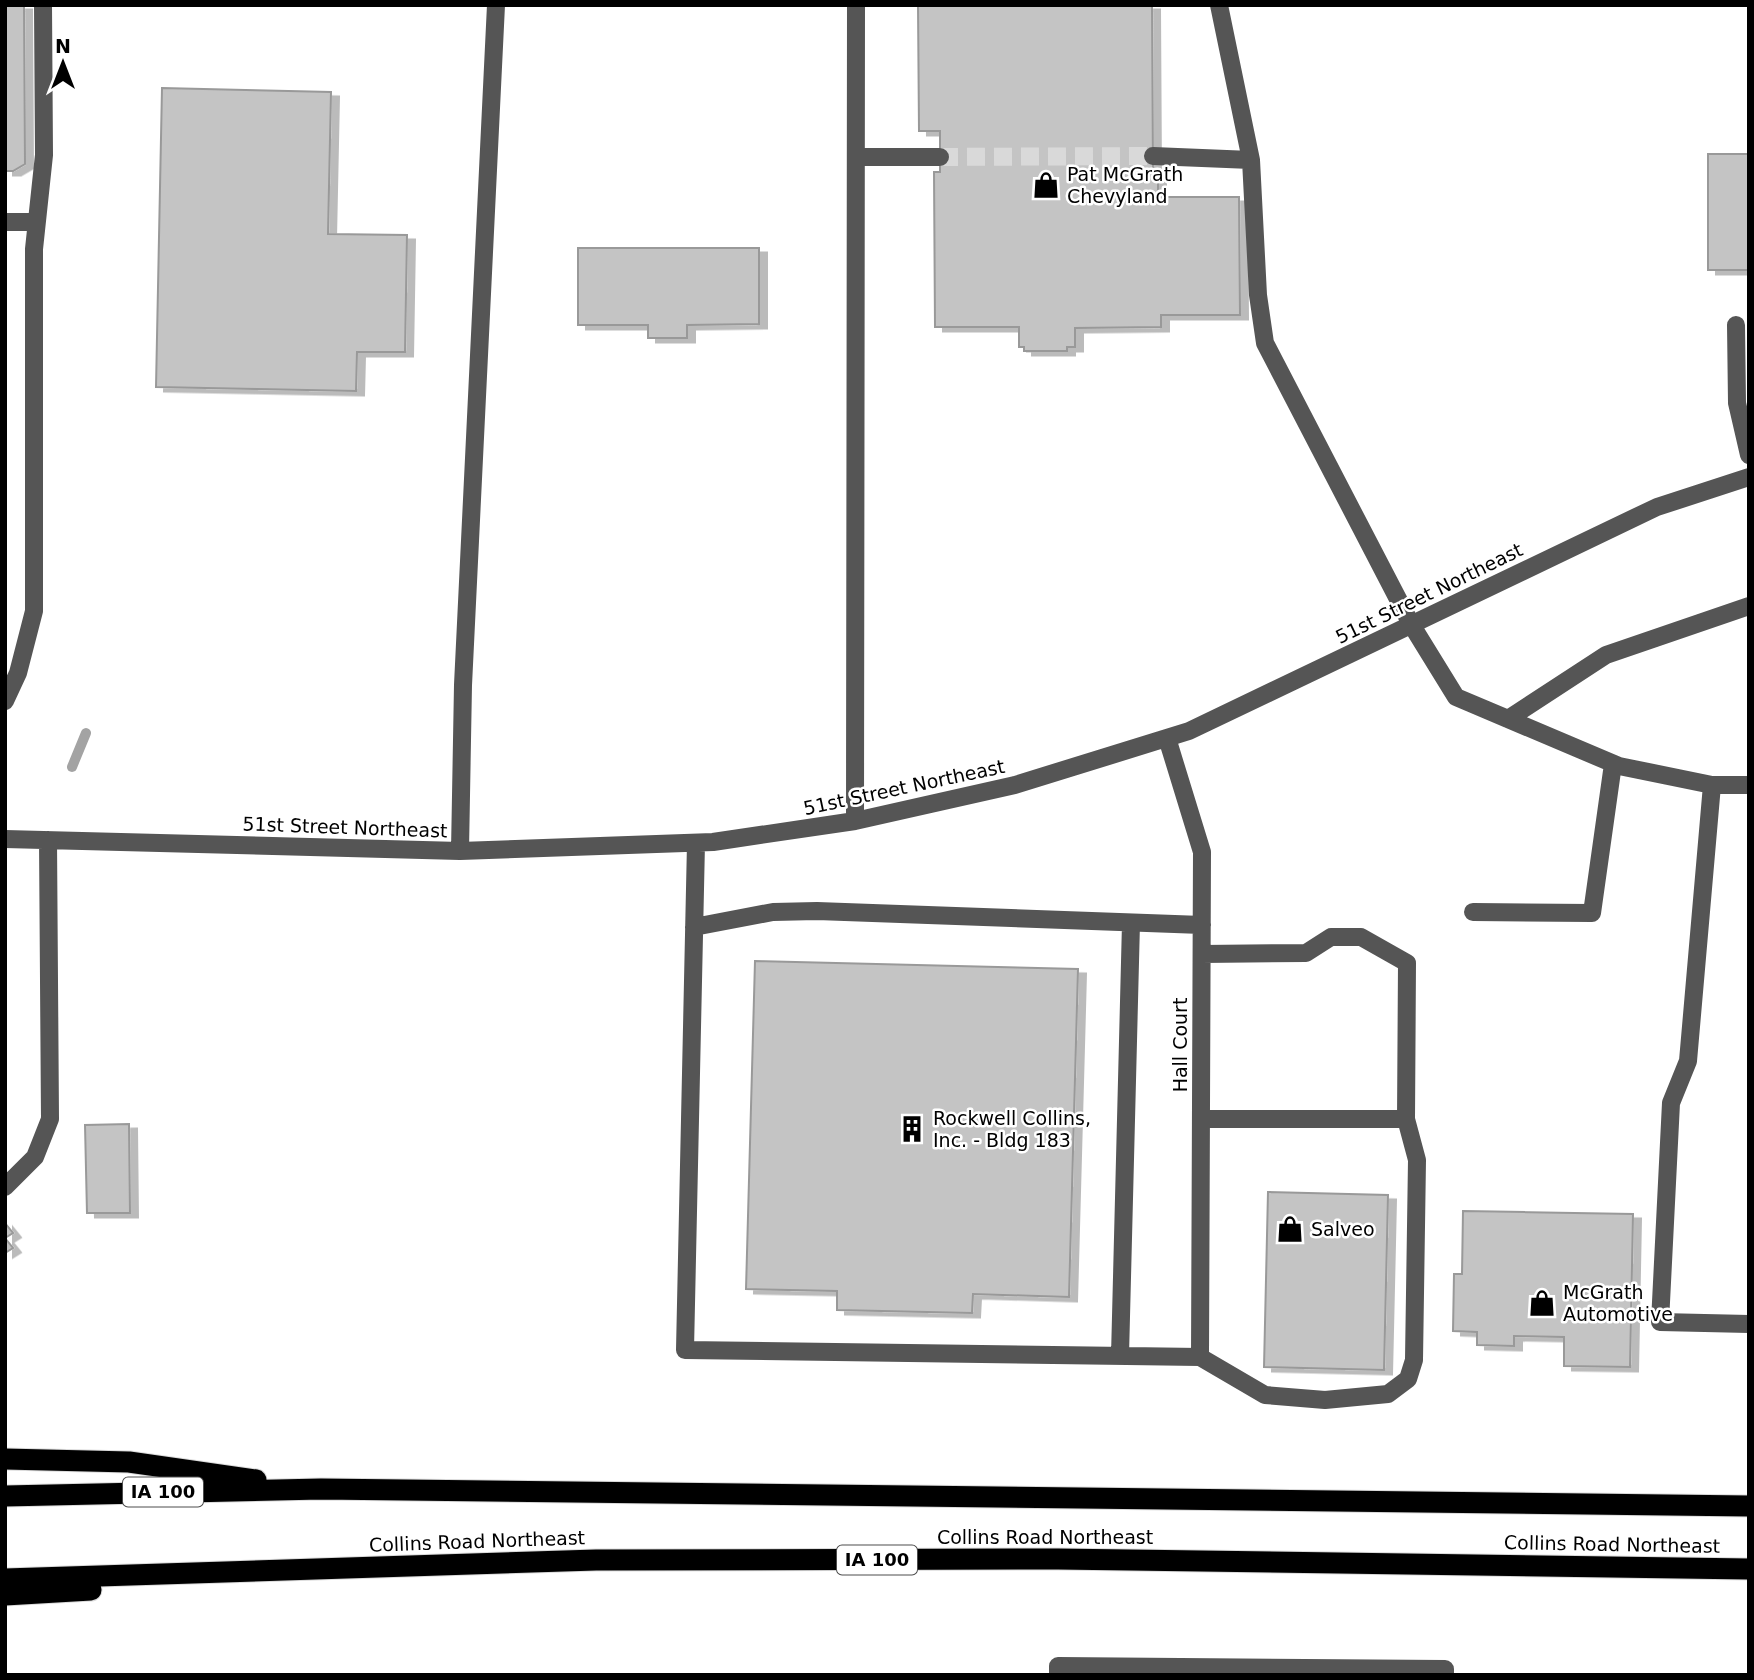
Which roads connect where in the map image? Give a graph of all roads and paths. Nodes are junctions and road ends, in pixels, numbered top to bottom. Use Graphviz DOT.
graph roads {
  1 [pos="43,5"];
  2 [pos="496,5"];
  3 [pos="856,5"];
  4 [pos="1219,5"];
  5 [pos="1153,156"];
  6 [pos="856,157"];
  7 [pos="940,157"];
  8 [pos="1251,160"];
  9 [pos="5,222"];
  10 [pos="36,222"];
  11 [pos="1736,325"];
  12 [pos="1749,454"];
  13 [pos="1749,477"];
  14 [pos="1749,606"];
  15 [pos="1411,625"];
  16 [pos="5,701"];
  17 [pos="1508,719"];
  18 [pos="1167,738"];
  19 [pos="1613,764"];
  20 [pos="1712,785"];
  21 [pos="1749,786"];
  22 [pos="855,821"];
  23 [pos="5,839"];
  24 [pos="48,840"];
  25 [pos="696,843"];
  26 [pos="460,851"];
  27 [pos="1473,912"];
  28 [pos="1131,923"];
  29 [pos="1202,925"];
  30 [pos="694,927"];
  31 [pos="1202,954"];
  32 [pos="1201,1119"];
  33 [pos="1406,1119"];
  34 [pos="5,1187"];
  35 [pos="1749,1324"];
  36 [pos="1120,1356"];
  37 [pos="1200,1357"];
  38 [pos="5,1459"];
  39 [pos="321,1489"];
  40 [pos="5,1496"];
  41 [pos="1749,1506"];
  42 [pos="596,1560"];
  43 [pos="1749,1569"];
  44 [pos="5,1579"];
  45 [pos="5,1595"];
  46 [pos="1058,1675"];
  47 [pos="1445,1675"];
  1 -- 10 [label="street"];
  2 -- 26 [label="street"];
  3 -- 6 [label="street"];
  4 -- 8 [label="street"];
  5 -- 8 [label="street"];
  6 -- 7 [label="street"];
  6 -- 22 [label="street"];
  8 -- 15 [label="street"];
  9 -- 10 [label="street"];
  10 -- 16 [label="street"];
  11 -- 12 [label="street"];
  13 -- 15 [label="street, 51st Street Northeast"];
  14 -- 17 [label="street"];
  15 -- 17 [label="street"];
  15 -- 18 [label="street, 51st Street Northeast"];
  17 -- 19 [label="street"];
  18 -- 22 [label="street, 51st Street Northeast"];
  18 -- 29 [label="street, Hall Court"];
  19 -- 20 [label="street"];
  19 -- 27 [label="street"];
  20 -- 21 [label="street"];
  20 -- 35 [label="street"];
  22 -- 25 [label="street, 51st Street Northeast"];
  23 -- 24 [label="street, 51st Street Northeast"];
  24 -- 26 [label="street, 51st Street Northeast"];
  24 -- 34 [label="street"];
  25 -- 26 [label="street, 51st Street Northeast"];
  25 -- 30 [label="street"];
  28 -- 29 [label="street"];
  28 -- 30 [label="street"];
  28 -- 36 [label="street"];
  29 -- 31 [label="street, Hall Court"];
  30 -- 36 [label="street"];
  31 -- 32 [label="street, Hall Court"];
  31 -- 33 [label="street"];
  32 -- 33 [label="street"];
  32 -- 37 [label="street, Hall Court"];
  33 -- 37 [label="street"];
  36 -- 37 [label="street"];
  38 -- 39 [label="highway"];
  39 -- 40 [label="highway, Collins Road Northeast / IA 100"];
  39 -- 41 [label="highway, Collins Road Northeast / IA 100"];
  42 -- 43 [label="highway, Collins Road Northeast / IA 100"];
  42 -- 44 [label="highway, Collins Road Northeast / IA 100"];
  42 -- 45 [label="highway"];
  46 -- 47 [label="street"];
}
